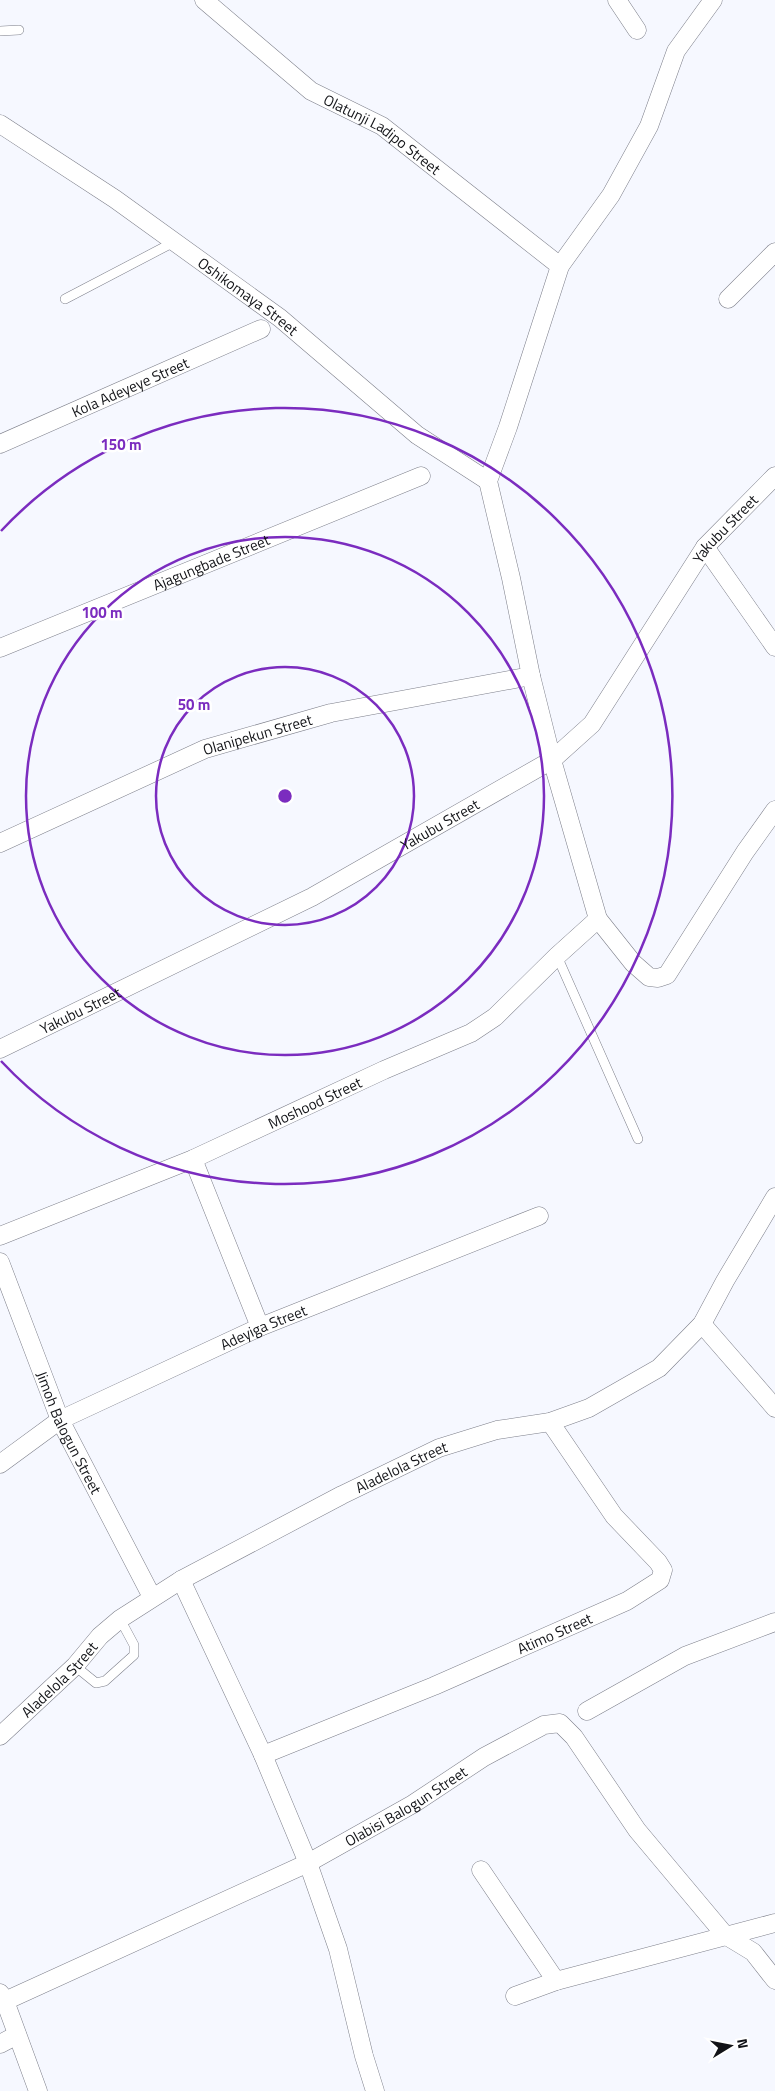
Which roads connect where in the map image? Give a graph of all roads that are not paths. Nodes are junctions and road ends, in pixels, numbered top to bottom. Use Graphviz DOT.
graph roads {
  1 [pos="204,0"];
  2 [pos="617,0"];
  3 [pos="712,0"];
  4 [pos="19,30"];
  5 [pos="637,30"];
  6 [pos="0,31"];
  7 [pos="0,124"];
  8 [pos="174,242"];
  9 [pos="775,252"];
  10 [pos="560,266"];
  11 [pos="65,299"];
  12 [pos="728,299"];
  13 [pos="261,329"];
  14 [pos="0,444"];
  15 [pos="422,476"];
  16 [pos="775,476"];
  17 [pos="488,481"];
  18 [pos="705,547"];
  19 [pos="775,647"];
  20 [pos="0,648"];
  21 [pos="531,676"];
  22 [pos="552,760"];
  23 [pos="775,810"];
  24 [pos="0,843"];
  25 [pos="598,920"];
  26 [pos="557,956"];
  27 [pos="0,1049"];
  28 [pos="638,1139"];
  29 [pos="193,1159"];
  30 [pos="775,1197"];
  31 [pos="539,1216"];
  32 [pos="0,1236"];
  33 [pos="0,1262"];
  34 [pos="702,1324"];
  35 [pos="260,1327"];
  36 [pos="775,1408"];
  37 [pos="60,1420"];
  38 [pos="550,1422"];
  39 [pos="0,1464"];
  40 [pos="181,1580"];
  41 [pos="152,1597"];
  42 [pos="120,1619"];
  43 [pos="775,1622"];
  44 [pos="75,1666"];
  45 [pos="586,1711"];
  46 [pos="0,1736"];
  47 [pos="263,1755"];
  48 [pos="308,1863"];
  49 [pos="481,1870"];
  50 [pos="775,1923"];
  51 [pos="725,1935"];
  52 [pos="775,1980"];
  53 [pos="556,1981"];
  54 [pos="515,1996"];
  55 [pos="2,1997"];
  56 [pos="17,2035"];
  57 [pos="0,2044"];
  58 [pos="38,2091"];
  59 [pos="375,2091"];
  1 -- 10 [label="street, Olatunji Ladipo Street"];
  2 -- 5 [label="street"];
  3 -- 10 [label="street"];
  4 -- 6 [label="lane"];
  7 -- 8 [label="street, Oshikomaya Street"];
  8 -- 11 [label="lane"];
  8 -- 17 [label="street, Oshikomaya Street"];
  9 -- 12 [label="street"];
  10 -- 17 [label="street"];
  13 -- 14 [label="street, Kola Adeyeye Street"];
  15 -- 20 [label="street, Ajagungbade Street"];
  16 -- 18 [label="street, Yakubu Street"];
  17 -- 21 [label="street"];
  18 -- 19 [label="street"];
  18 -- 22 [label="street, Yakubu Street"];
  21 -- 22 [label="street"];
  21 -- 24 [label="street, Olanipekun Street"];
  22 -- 25 [label="street"];
  22 -- 27 [label="street, Yakubu Street"];
  23 -- 25 [label="street"];
  25 -- 26 [label="street, Moshood Street"];
  26 -- 28 [label="lane"];
  26 -- 29 [label="street, Moshood Street"];
  29 -- 32 [label="street, Moshood Street"];
  29 -- 35 [label="street"];
  30 -- 34 [label="street, Aladelola Street"];
  31 -- 35 [label="street, Adeyiga Street"];
  33 -- 37 [label="street, Jimoh Balogun Street"];
  34 -- 36 [label="street"];
  34 -- 38 [label="street, Aladelola Street"];
  35 -- 37 [label="street, Adeyiga Street"];
  37 -- 39 [label="street, Adeyiga Street"];
  37 -- 41 [label="street, Jimoh Balogun Street"];
  38 -- 40 [label="street, Aladelola Street"];
  38 -- 47 [label="street, Atimo Street"];
  40 -- 41 [label="street, Aladelola Street"];
  40 -- 47 [label="street"];
  41 -- 42 [label="street, Aladelola Street"];
  42 -- 44 [label="street, Aladelola Street"];
  42 -- 44 [label="lane"];
  43 -- 45 [label="street"];
  44 -- 46 [label="street, Aladelola Street"];
  47 -- 48 [label="street"];
  48 -- 51 [label="street, Olabisi Balogun Street"];
  48 -- 55 [label="street, Olabisi Balogun Street"];
  48 -- 59 [label="street"];
  49 -- 53 [label="street"];
  50 -- 51 [label="street"];
  51 -- 52 [label="street"];
  51 -- 53 [label="street"];
  53 -- 54 [label="street"];
  55 -- 56 [label="street"];
  56 -- 57 [label="street"];
  56 -- 58 [label="street"];
}
